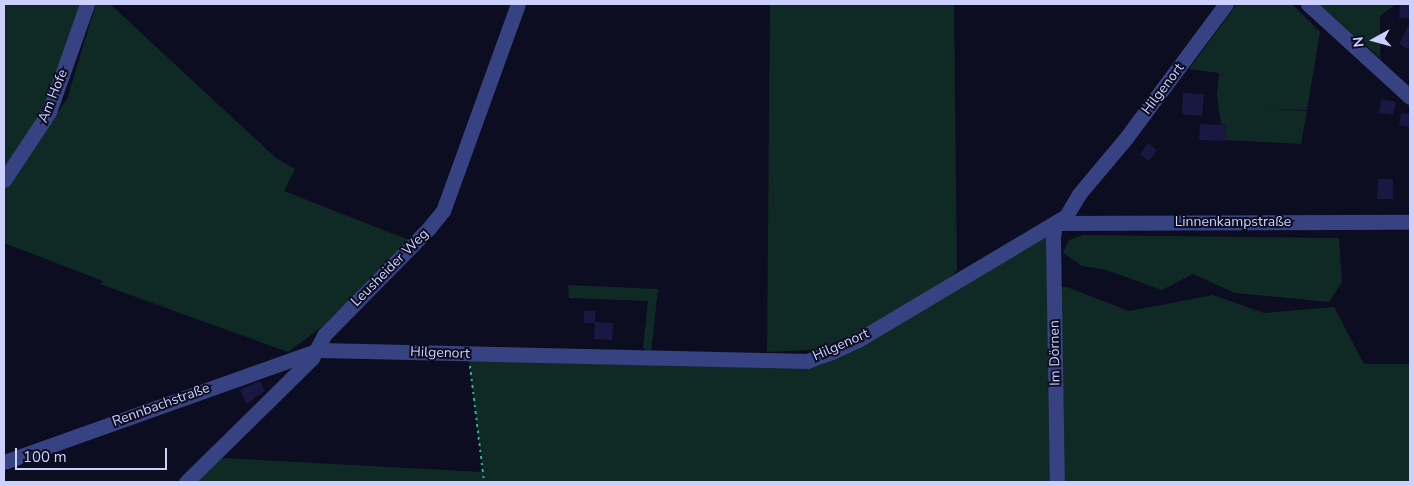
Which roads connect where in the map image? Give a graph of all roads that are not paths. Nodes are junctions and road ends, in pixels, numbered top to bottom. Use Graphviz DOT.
graph roads {
  1 [pos="86,4"];
  2 [pos="518,4"];
  3 [pos="1226,4"];
  4 [pos="1308,4"];
  5 [pos="1410,97"];
  6 [pos="4,180"];
  7 [pos="1410,222"];
  8 [pos="1056,223"];
  9 [pos="318,350"];
  10 [pos="4,462"];
  11 [pos="186,482"];
  12 [pos="1057,482"];
  1 -- 6 [label="street, Am Hofe"];
  2 -- 9 [label="street, Leusheider Weg"];
  3 -- 8 [label="street, Hilgenort"];
  4 -- 5 [label="street"];
  7 -- 8 [label="street, Linnenkampstraße"];
  8 -- 9 [label="street, Hilgenort"];
  8 -- 12 [label="street, Im Dörnen"];
  9 -- 10 [label="street, Rennbachstraße"];
  9 -- 11 [label="street, Leusheider Weg"];
}
